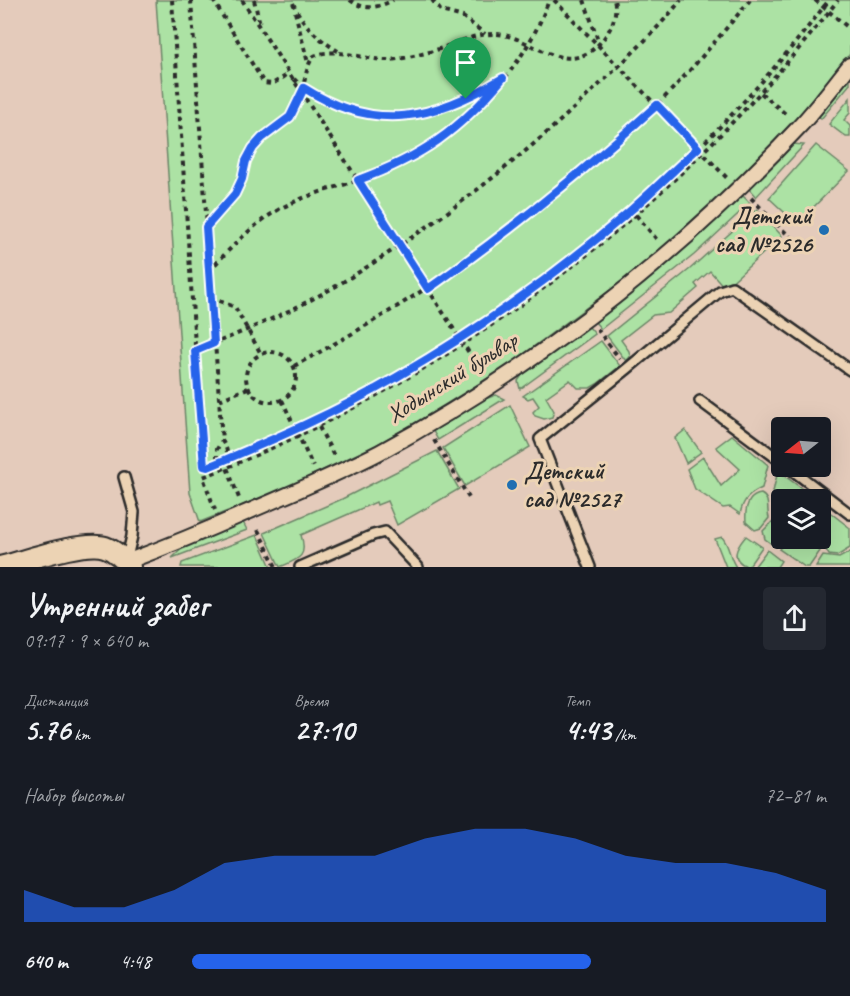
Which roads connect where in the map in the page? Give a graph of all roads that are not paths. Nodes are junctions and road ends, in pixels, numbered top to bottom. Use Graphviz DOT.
graph roads {
  1 [pos="850,65"];
  2 [pos="850,370"];
  3 [pos="700,401"];
  4 [pos="771,454"];
  5 [pos="124,477"];
  6 [pos="801,477"];
  7 [pos="850,514"];
  8 [pos="128,564"];
  9 [pos="0,567"];
  10 [pos="300,567"];
  11 [pos="418,567"];
  12 [pos="590,567"];
  1 -- 8 [label="street, Ходынский бульвар"];
  2 -- 12 [label="lane"];
  3 -- 4 [label="lane"];
  5 -- 8 [label="lane"];
  6 -- 7 [label="lane"];
  8 -- 9 [label="street"];
  10 -- 11 [label="lane"];
}
